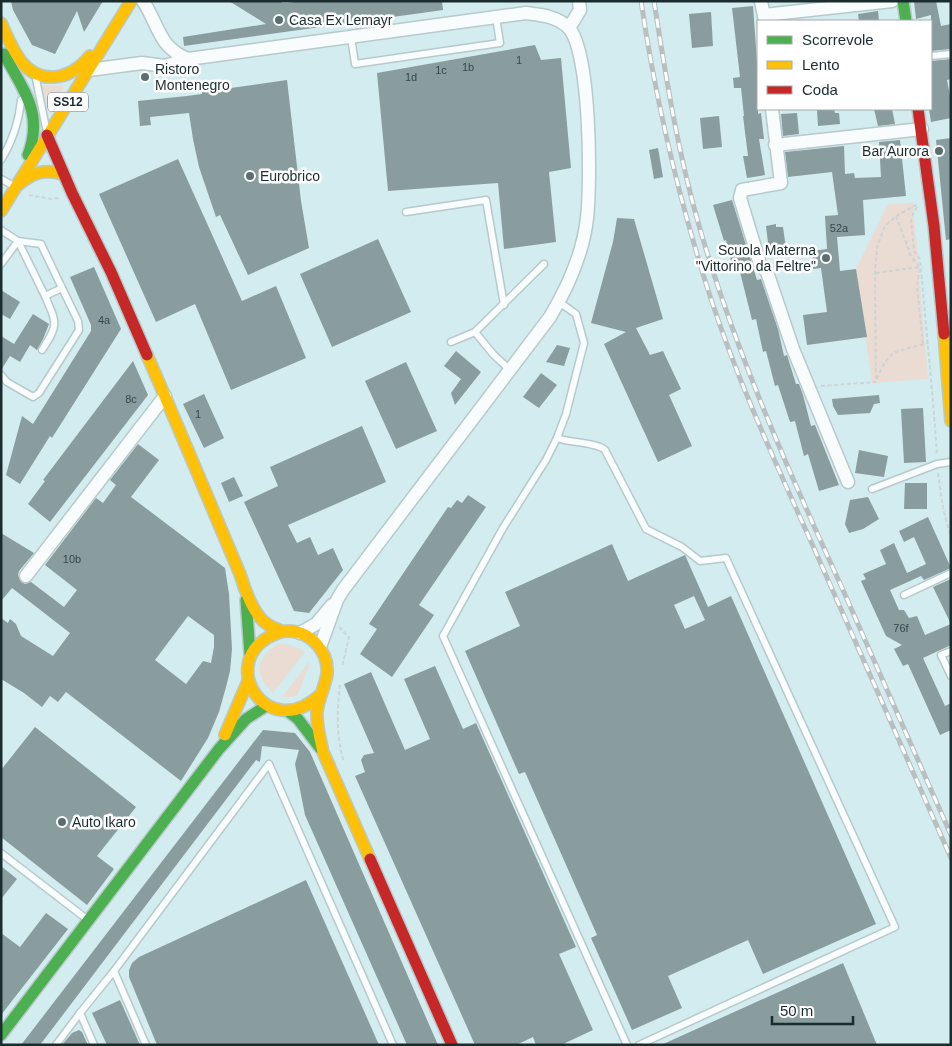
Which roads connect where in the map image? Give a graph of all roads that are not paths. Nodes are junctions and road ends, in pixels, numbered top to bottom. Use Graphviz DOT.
graph roads {
  1 [pos="131,1"];
  2 [pos="143,1"];
  3 [pos="579,1"];
  4 [pos="761,1"];
  5 [pos="892,1"];
  6 [pos="903,1"];
  7 [pos="496,18"];
  8 [pos="764,18"];
  9 [pos="906,20"];
  10 [pos="1,24"];
  11 [pos="569,28"];
  12 [pos="112,31"];
  13 [pos="351,37"];
  14 [pos="1,47"];
  15 [pos="951,54"];
  16 [pos="932,56"];
  17 [pos="188,59"];
  18 [pos="89,70"];
  19 [pos="35,75"];
  20 [pos="22,89"];
  21 [pos="772,110"];
  22 [pos="918,110"];
  23 [pos="922,129"];
  24 [pos="47,135"];
  25 [pos="775,145"];
  26 [pos="1,160"];
  27 [pos="63,174"];
  28 [pos="1,180"];
  29 [pos="16,187"];
  30 [pos="1,212"];
  31 [pos="406,212"];
  32 [pos="1,230"];
  33 [pos="18,241"];
  34 [pos="1,264"];
  35 [pos="544,264"];
  36 [pos="945,271"];
  37 [pos="62,288"];
  38 [pos="46,296"];
  39 [pos="559,302"];
  40 [pos="504,305"];
  41 [pos="475,332"];
  42 [pos="451,342"];
  43 [pos="42,350"];
  44 [pos="510,370"];
  45 [pos="1,375"];
  46 [pos="949,381"];
  47 [pos="164,396"];
  48 [pos="951,421"];
  49 [pos="557,438"];
  50 [pos="951,462"];
  51 [pos="848,482"];
  52 [pos="872,489"];
  53 [pos="951,573"];
  54 [pos="26,576"];
  55 [pos="245,590"];
  56 [pos="904,595"];
  57 [pos="337,600"];
  58 [pos="282,631"];
  59 [pos="300,633"];
  60 [pos="320,646"];
  61 [pos="951,650"];
  62 [pos="250,654"];
  63 [pos="951,676"];
  64 [pos="248,681"];
  65 [pos="321,694"];
  66 [pos="266,706"];
  67 [pos="289,712"];
  68 [pos="219,749"];
  69 [pos="323,752"];
  70 [pos="1,853"];
  71 [pos="89,920"];
  72 [pos="114,971"];
  73 [pos="80,1013"];
  74 [pos="1,1035"];
  75 [pos="56,1045"];
  76 [pos="94,1045"];
  77 [pos="146,1045"];
  78 [pos="393,1045"];
  79 [pos="452,1045"];
  80 [pos="627,1045"];
  81 [pos="639,1045"];
  1 -- 12 [label="main road, SS12"];
  2 -- 17 [label="street"];
  3 -- 11 [label="street"];
  4 -- 8 [label="street"];
  5 -- 8 [label="street"];
  6 -- 9 [label="main road"];
  7 -- 11 [label="street"];
  7 -- 13 [label="street"];
  7 -- 13 [label="lane"];
  10 -- 19 [label="main road"];
  11 -- 39 [label="street"];
  12 -- 18 [label="main road, SS12"];
  12 -- 19 [label="main road"];
  13 -- 17 [label="street"];
  14 -- 20 [label="main road"];
  15 -- 16 [label="lane"];
  17 -- 18 [label="street"];
  18 -- 24 [label="main road, SS12"];
  19 -- 24 [label="lane"];
  20 -- 26 [label="lane"];
  20 -- 29 [label="main road"];
  21 -- 25 [label="street"];
  22 -- 23 [label="main road"];
  23 -- 25 [label="street"];
  23 -- 36 [label="main road"];
  24 -- 27 [label="main road"];
  24 -- 29 [label="main road, SS12"];
  25 -- 51 [label="street"];
  27 -- 29 [label="main road"];
  27 -- 47 [label="main road"];
  28 -- 29 [label="lane"];
  29 -- 30 [label="main road, SS12"];
  31 -- 40 [label="lane"];
  32 -- 33 [label="lane"];
  33 -- 34 [label="lane"];
  33 -- 37 [label="lane"];
  33 -- 38 [label="lane"];
  35 -- 40 [label="lane"];
  36 -- 46 [label="main road"];
  37 -- 38 [label="lane"];
  37 -- 45 [label="lane"];
  38 -- 43 [label="lane"];
  39 -- 44 [label="street"];
  39 -- 49 [label="lane"];
  40 -- 41 [label="lane"];
  41 -- 42 [label="lane"];
  41 -- 44 [label="lane"];
  44 -- 57 [label="street"];
  46 -- 48 [label="main road"];
  47 -- 54 [label="street"];
  47 -- 55 [label="main road"];
  49 -- 80 [label="lane"];
  49 -- 81 [label="lane"];
  50 -- 52 [label="lane"];
  53 -- 56 [label="lane"];
  55 -- 58 [label="main road"];
  55 -- 62 [label="main road"];
  57 -- 59 [label="street"];
  57 -- 60 [label="street"];
  58 -- 59 [label="main road"];
  58 -- 62 [label="main road"];
  59 -- 60 [label="main road"];
  60 -- 65 [label="main road"];
  61 -- 63 [label="lane"];
  62 -- 64 [label="main road"];
  64 -- 66 [label="main road"];
  64 -- 68 [label="main road"];
  65 -- 67 [label="main road"];
  65 -- 69 [label="main road"];
  66 -- 67 [label="main road"];
  66 -- 68 [label="main road"];
  67 -- 69 [label="main road"];
  68 -- 71 [label="main road"];
  69 -- 79 [label="main road"];
  70 -- 71 [label="lane"];
  71 -- 74 [label="main road"];
  72 -- 73 [label="lane"];
  72 -- 77 [label="lane"];
  72 -- 78 [label="lane"];
  73 -- 75 [label="lane"];
  73 -- 76 [label="lane"];
}
